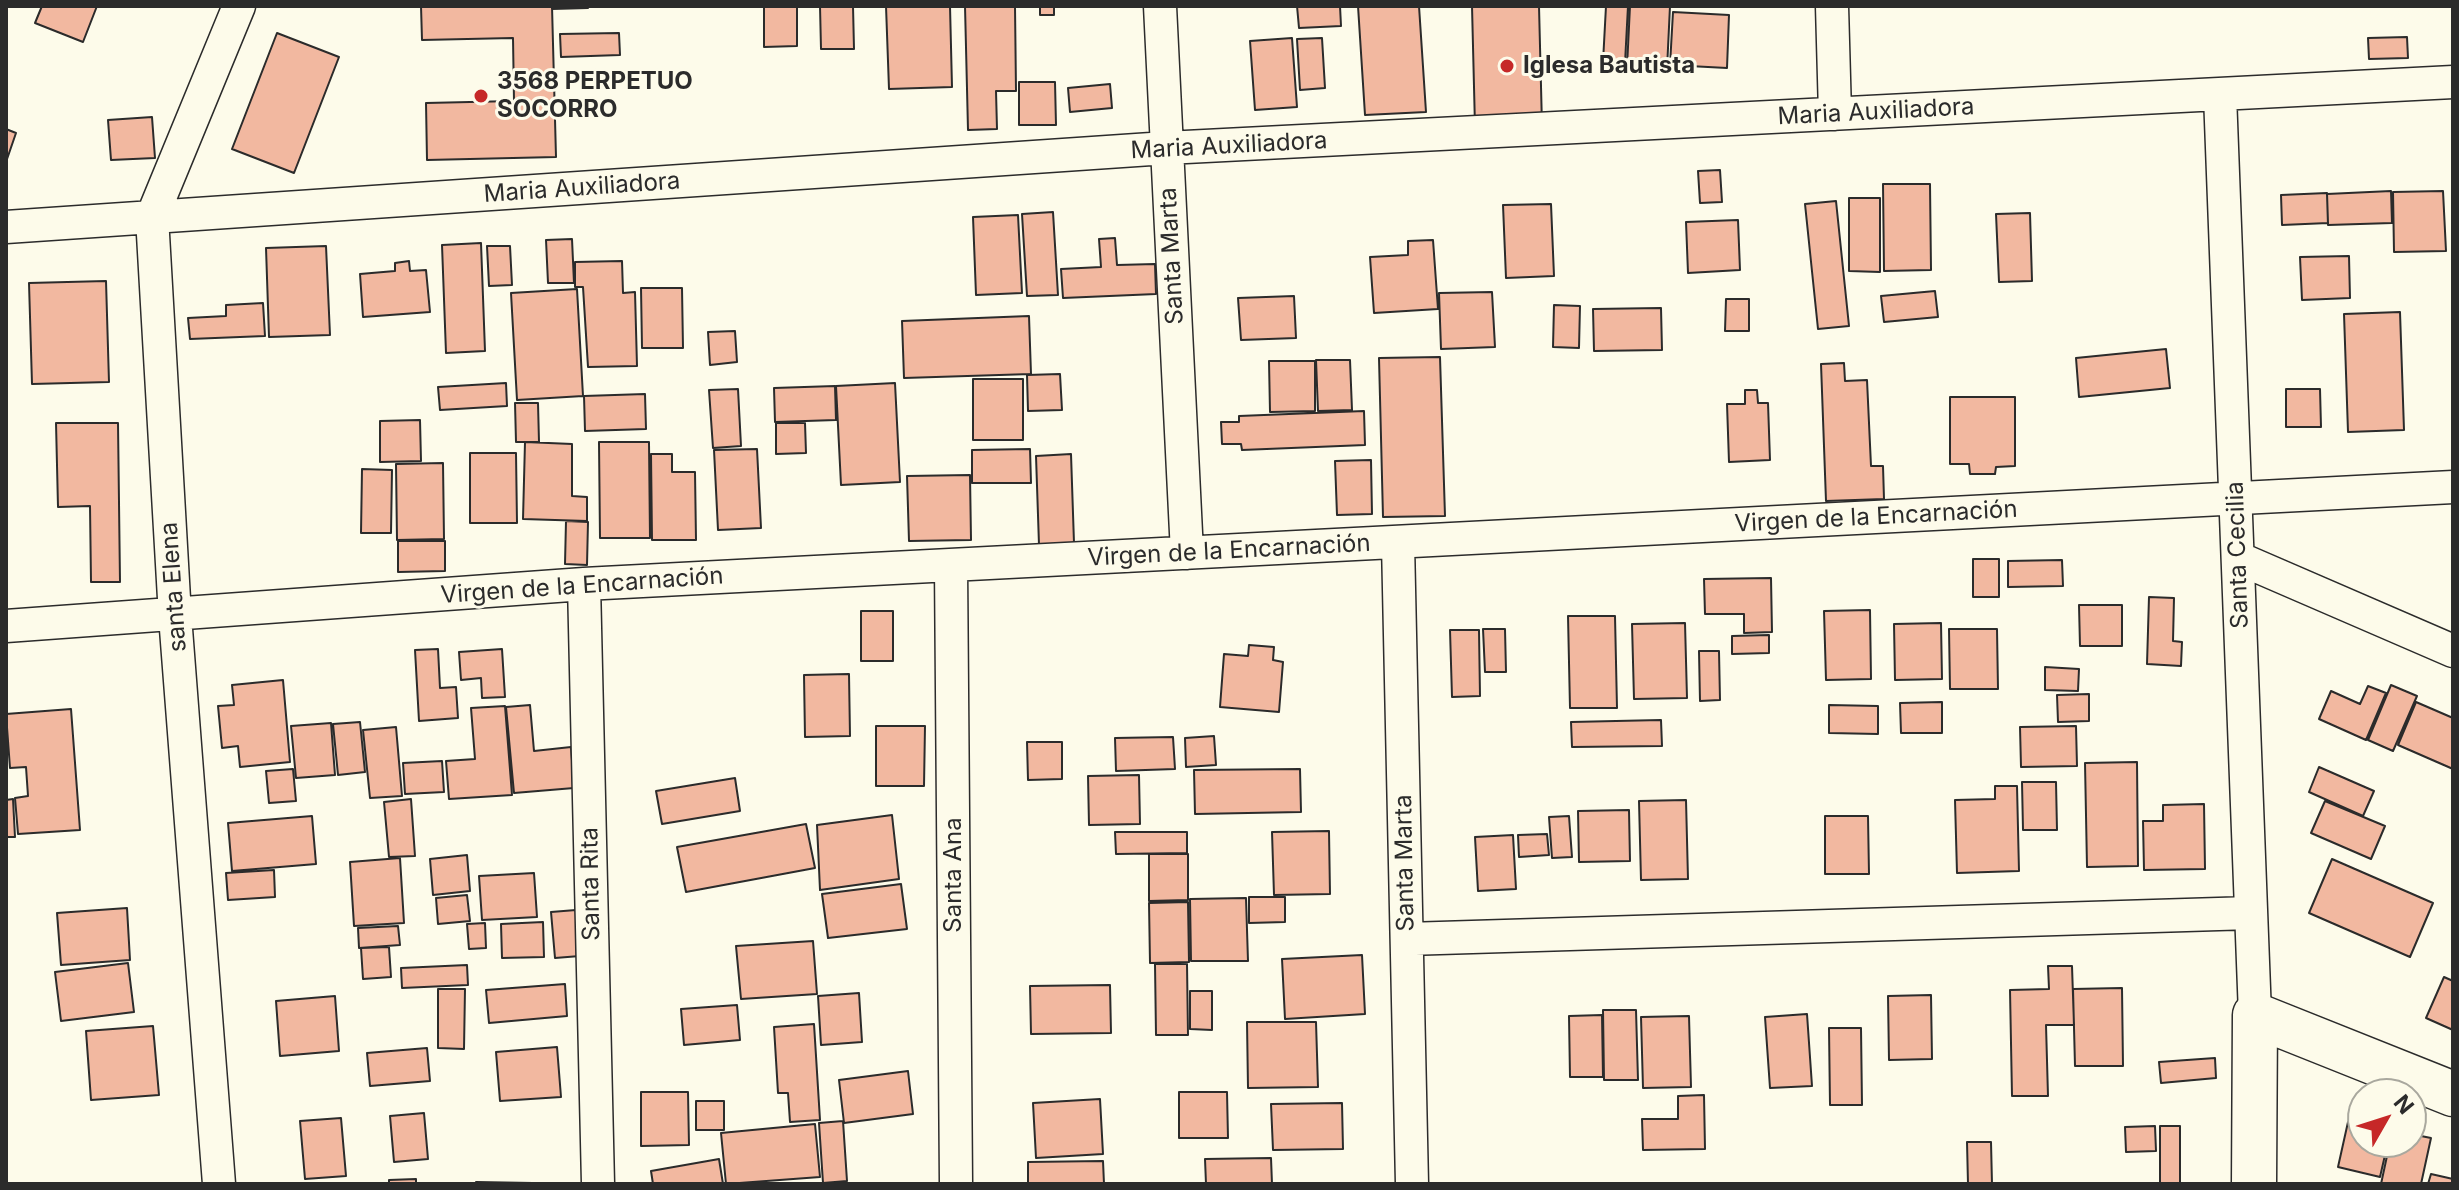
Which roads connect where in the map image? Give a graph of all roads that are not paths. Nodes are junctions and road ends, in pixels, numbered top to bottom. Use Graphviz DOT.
graph roads {
  1 [pos="239,6"];
  2 [pos="1160,6"];
  3 [pos="1832,6"];
  4 [pos="2453,82"];
  5 [pos="2220,95"];
  6 [pos="1835,114"];
  7 [pos="1166,148"];
  8 [pos="152,217"];
  9 [pos="6,227"];
  10 [pos="2453,487"];
  11 [pos="2236,498"];
  12 [pos="1398,543"];
  13 [pos="1187,553"];
  14 [pos="2238,558"];
  15 [pos="951,566"];
  16 [pos="584,584"];
  17 [pos="175,616"];
  18 [pos="6,626"];
  19 [pos="2453,651"];
  20 [pos="2251,913"];
  21 [pos="1407,939"];
  22 [pos="2255,1015"];
  23 [pos="2453,1094"];
  24 [pos="219,1184"];
  25 [pos="598,1184"];
  26 [pos="956,1184"];
  27 [pos="1412,1184"];
  28 [pos="2254,1184"];
  1 -- 8 [label="street, santa Elena"];
  2 -- 7 [label="street, Santa Marta"];
  3 -- 6 [label="street"];
  4 -- 5 [label="street, Maria Auxiliadora"];
  5 -- 6 [label="street, Maria Auxiliadora"];
  5 -- 11 [label="street, Santa Cecilia"];
  6 -- 7 [label="street, Maria Auxiliadora"];
  7 -- 8 [label="street, Maria Auxiliadora"];
  7 -- 13 [label="street, Santa Marta"];
  8 -- 9 [label="street, Maria Auxiliadora"];
  8 -- 17 [label="street, santa Elena"];
  10 -- 11 [label="street, Virgen de la Encarnación"];
  11 -- 12 [label="street, Virgen de la Encarnación"];
  11 -- 14 [label="street, Santa Cecilia"];
  12 -- 13 [label="street, Virgen de la Encarnación"];
  12 -- 21 [label="street, Santa Marta"];
  13 -- 15 [label="street, Virgen de la Encarnación"];
  14 -- 19 [label="street"];
  14 -- 20 [label="street, Santa Cecilia"];
  15 -- 16 [label="street, Virgen de la Encarnación"];
  15 -- 26 [label="street, Santa Ana"];
  16 -- 17 [label="street, Virgen de la Encarnación"];
  16 -- 25 [label="street, Santa Rita"];
  17 -- 18 [label="street, Virgen de la Encarnación"];
  17 -- 24 [label="street, santa Elena"];
  20 -- 21 [label="street"];
  20 -- 22 [label="street, Santa Cecilia"];
  21 -- 27 [label="street, Santa Marta"];
  22 -- 23 [label="street"];
  22 -- 28 [label="street"];
}
